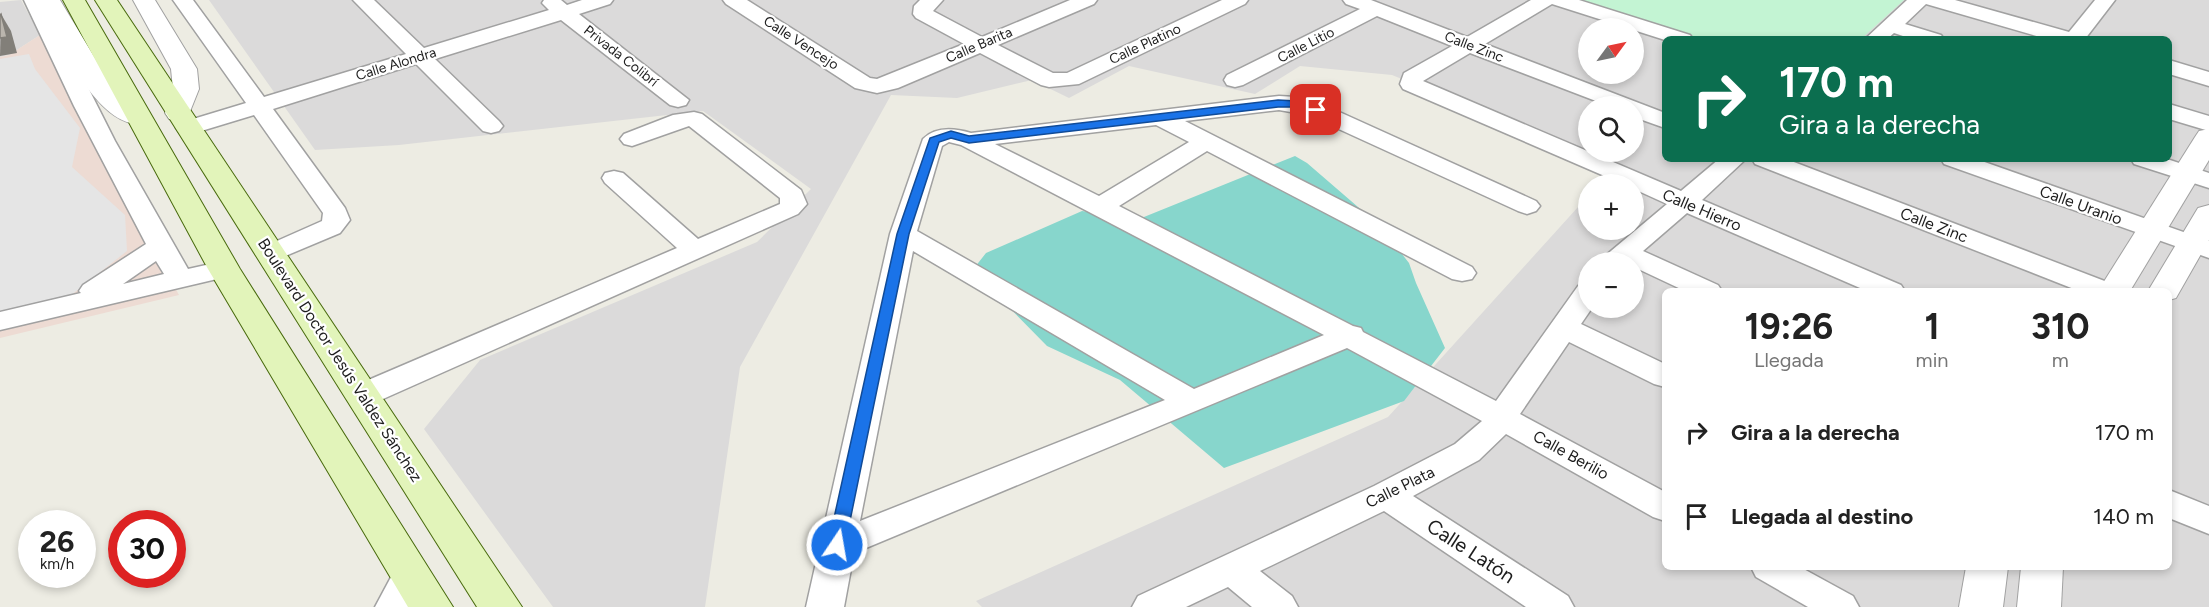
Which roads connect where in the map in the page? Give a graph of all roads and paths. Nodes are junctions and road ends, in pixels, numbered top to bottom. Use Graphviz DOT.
graph roads {
  1 [pos="34,0"];
  2 [pos="49,0"];
  3 [pos="74,0"];
  4 [pos="106,0"];
  5 [pos="144,0"];
  6 [pos="183,0"];
  7 [pos="363,0"];
  8 [pos="603,0"];
  9 [pos="734,0"];
  10 [pos="1087,0"];
  11 [pos="1238,0"];
  12 [pos="1353,0"];
  13 [pos="1545,0"];
  14 [pos="1558,0"];
  15 [pos="1918,0"];
  16 [pos="1933,0"];
  17 [pos="2105,0"];
  18 [pos="555,6"];
  19 [pos="928,7"];
  20 [pos="1376,9"];
  21 [pos="1891,26"];
  22 [pos="1673,36"];
  23 [pos="1879,36"];
  24 [pos="1924,36"];
  25 [pos="2061,36"];
  26 [pos="2075,36"];
  27 [pos="981,45"];
  28 [pos="1469,45"];
  29 [pos="421,56"];
  30 [pos="2172,68"];
  31 [pos="2209,79"];
  32 [pos="1235,80"];
  33 [pos="870,85"];
  34 [pos="1602,96"];
  35 [pos="678,100"];
  36 [pos="261,106"];
  37 [pos="1644,112"];
  38 [pos="2172,112"];
  39 [pos="138,117"];
  40 [pos="1159,117"];
  41 [pos="1662,120"];
  42 [pos="183,121"];
  43 [pos="2209,124"];
  44 [pos="491,126"];
  45 [pos="2209,137"];
  46 [pos="632,139"];
  47 [pos="969,140"];
  48 [pos="1205,142"];
  49 [pos="1731,162"];
  50 [pos="1772,162"];
  51 [pos="1961,162"];
  52 [pos="2152,162"];
  53 [pos="2198,177"];
  54 [pos="614,178"];
  55 [pos="1684,202"];
  56 [pos="1527,206"];
  57 [pos="1100,207"];
  58 [pos="2209,214"];
  59 [pos="2152,230"];
  60 [pos="903,234"];
  61 [pos="161,246"];
  62 [pos="2200,247"];
  63 [pos="695,250"];
  64 [pos="1627,252"];
  65 [pos="271,254"];
  66 [pos="1644,267"];
  67 [pos="224,269"];
  68 [pos="1462,273"];
  69 [pos="180,279"];
  70 [pos="1700,288"];
  71 [pos="1885,288"];
  72 [pos="2097,288"];
  73 [pos="2116,288"];
  74 [pos="2166,288"];
  75 [pos="70,304"];
  76 [pos="1578,308"];
  77 [pos="0,321"];
  78 [pos="1565,328"];
  79 [pos="1351,335"];
  80 [pos="1662,376"];
  81 [pos="363,395"];
  82 [pos="1192,402"];
  83 [pos="1489,409"];
  84 [pos="1386,495"];
  85 [pos="2172,504"];
  86 [pos="1662,506"];
  87 [pos="2209,521"];
  88 [pos="837,545"];
  89 [pos="1231,569"];
  90 [pos="1774,570"];
  91 [pos="2042,570"];
  92 [pos="411,574"];
  93 [pos="394,607"];
  94 [pos="431,607"];
  95 [pos="500,607"];
  96 [pos="825,607"];
  97 [pos="1151,607"];
  98 [pos="1279,607"];
  99 [pos="1555,607"];
  100 [pos="1840,607"];
  101 [pos="2039,607"];
  1 -- 61 [label="street"];
  2 -- 39 [label="street"];
  3 -- 39 [label="main road"];
  4 -- 42 [label="main road, Boulevard Doctor Jesús Valdez Sánchez"];
  5 -- 42 [label="street"];
  6 -- 36 [label="street"];
  7 -- 29 [label="street"];
  8 -- 18 [label="street, Calle Alondra"];
  9 -- 33 [label="street, Calle Vencejo"];
  10 -- 27 [label="street, Calle Barita"];
  11 -- 27 [label="street, Calle Platino"];
  12 -- 20 [label="street, Calle Zinc"];
  13 -- 28 [label="street"];
  14 -- 22 [label="street"];
  15 -- 21 [label="street"];
  16 -- 25 [label="street"];
  17 -- 26 [label="street"];
  18 -- 29 [label="street, Calle Alondra"];
  18 -- 35 [label="street, Privada Colibrí"];
  19 -- 27 [label="street"];
  20 -- 28 [label="street, Calle Zinc"];
  20 -- 32 [label="street, Calle Litio"];
  21 -- 23 [label="street"];
  21 -- 24 [label="street"];
  27 -- 33 [label="street, Calle Barita"];
  28 -- 34 [label="street, Calle Zinc"];
  28 -- 55 [label="street, Calle Hierro"];
  29 -- 36 [label="street, Calle Alondra"];
  29 -- 44 [label="street"];
  30 -- 31 [label="street"];
  36 -- 42 [label="street, Calle Alondra"];
  36 -- 65 [label="street"];
  37 -- 41 [label="street"];
  38 -- 43 [label="street"];
  39 -- 67 [label="main road"];
  40 -- 47 [label="street"];
  40 -- 48 [label="street"];
  40 -- 56 [label="street"];
  42 -- 65 [label="main road, Boulevard Doctor Jesús Valdez Sánchez"];
  45 -- 53 [label="street"];
  46 -- 63 [label="street"];
  47 -- 57 [label="street, Calle Berilio"];
  47 -- 60 [label="street"];
  48 -- 57 [label="street"];
  48 -- 68 [label="street"];
  49 -- 55 [label="street"];
  50 -- 72 [label="street, Calle Zinc"];
  51 -- 59 [label="street, Calle Uranio"];
  52 -- 53 [label="street"];
  53 -- 59 [label="street"];
  54 -- 63 [label="street"];
  55 -- 64 [label="street"];
  55 -- 71 [label="street, Calle Hierro"];
  57 -- 79 [label="street, Calle Berilio"];
  58 -- 62 [label="street"];
  59 -- 62 [label="street, Calle Uranio"];
  59 -- 73 [label="street"];
  60 -- 82 [label="street"];
  60 -- 88 [label="street"];
  61 -- 69 [label="street"];
  61 -- 75 [label="street"];
  62 -- 74 [label="street"];
  63 -- 81 [label="street"];
  65 -- 81 [label="main road, Boulevard Doctor Jesús Valdez Sánchez"];
  66 -- 70 [label="street"];
  67 -- 69 [label="street"];
  67 -- 92 [label="main road"];
  69 -- 75 [label="street"];
  75 -- 77 [label="street"];
  76 -- 78 [label="street, Calle Plata"];
  78 -- 80 [label="street"];
  78 -- 83 [label="street, Calle Plata"];
  79 -- 82 [label="street"];
  79 -- 83 [label="street, Calle Berilio"];
  81 -- 95 [label="main road, Boulevard Doctor Jesús Valdez Sánchez"];
  82 -- 88 [label="street"];
  83 -- 84 [label="street, Calle Plata"];
  83 -- 86 [label="street, Calle Berilio"];
  84 -- 89 [label="street, Calle Plata"];
  84 -- 99 [label="street, Calle Latón"];
  85 -- 87 [label="street"];
  88 -- 96 [label="street"];
  89 -- 97 [label="street, Calle Plata"];
  89 -- 98 [label="street"];
  90 -- 100 [label="street"];
  91 -- 101 [label="street"];
  92 -- 93 [label="street"];
  92 -- 94 [label="main road"];
}
